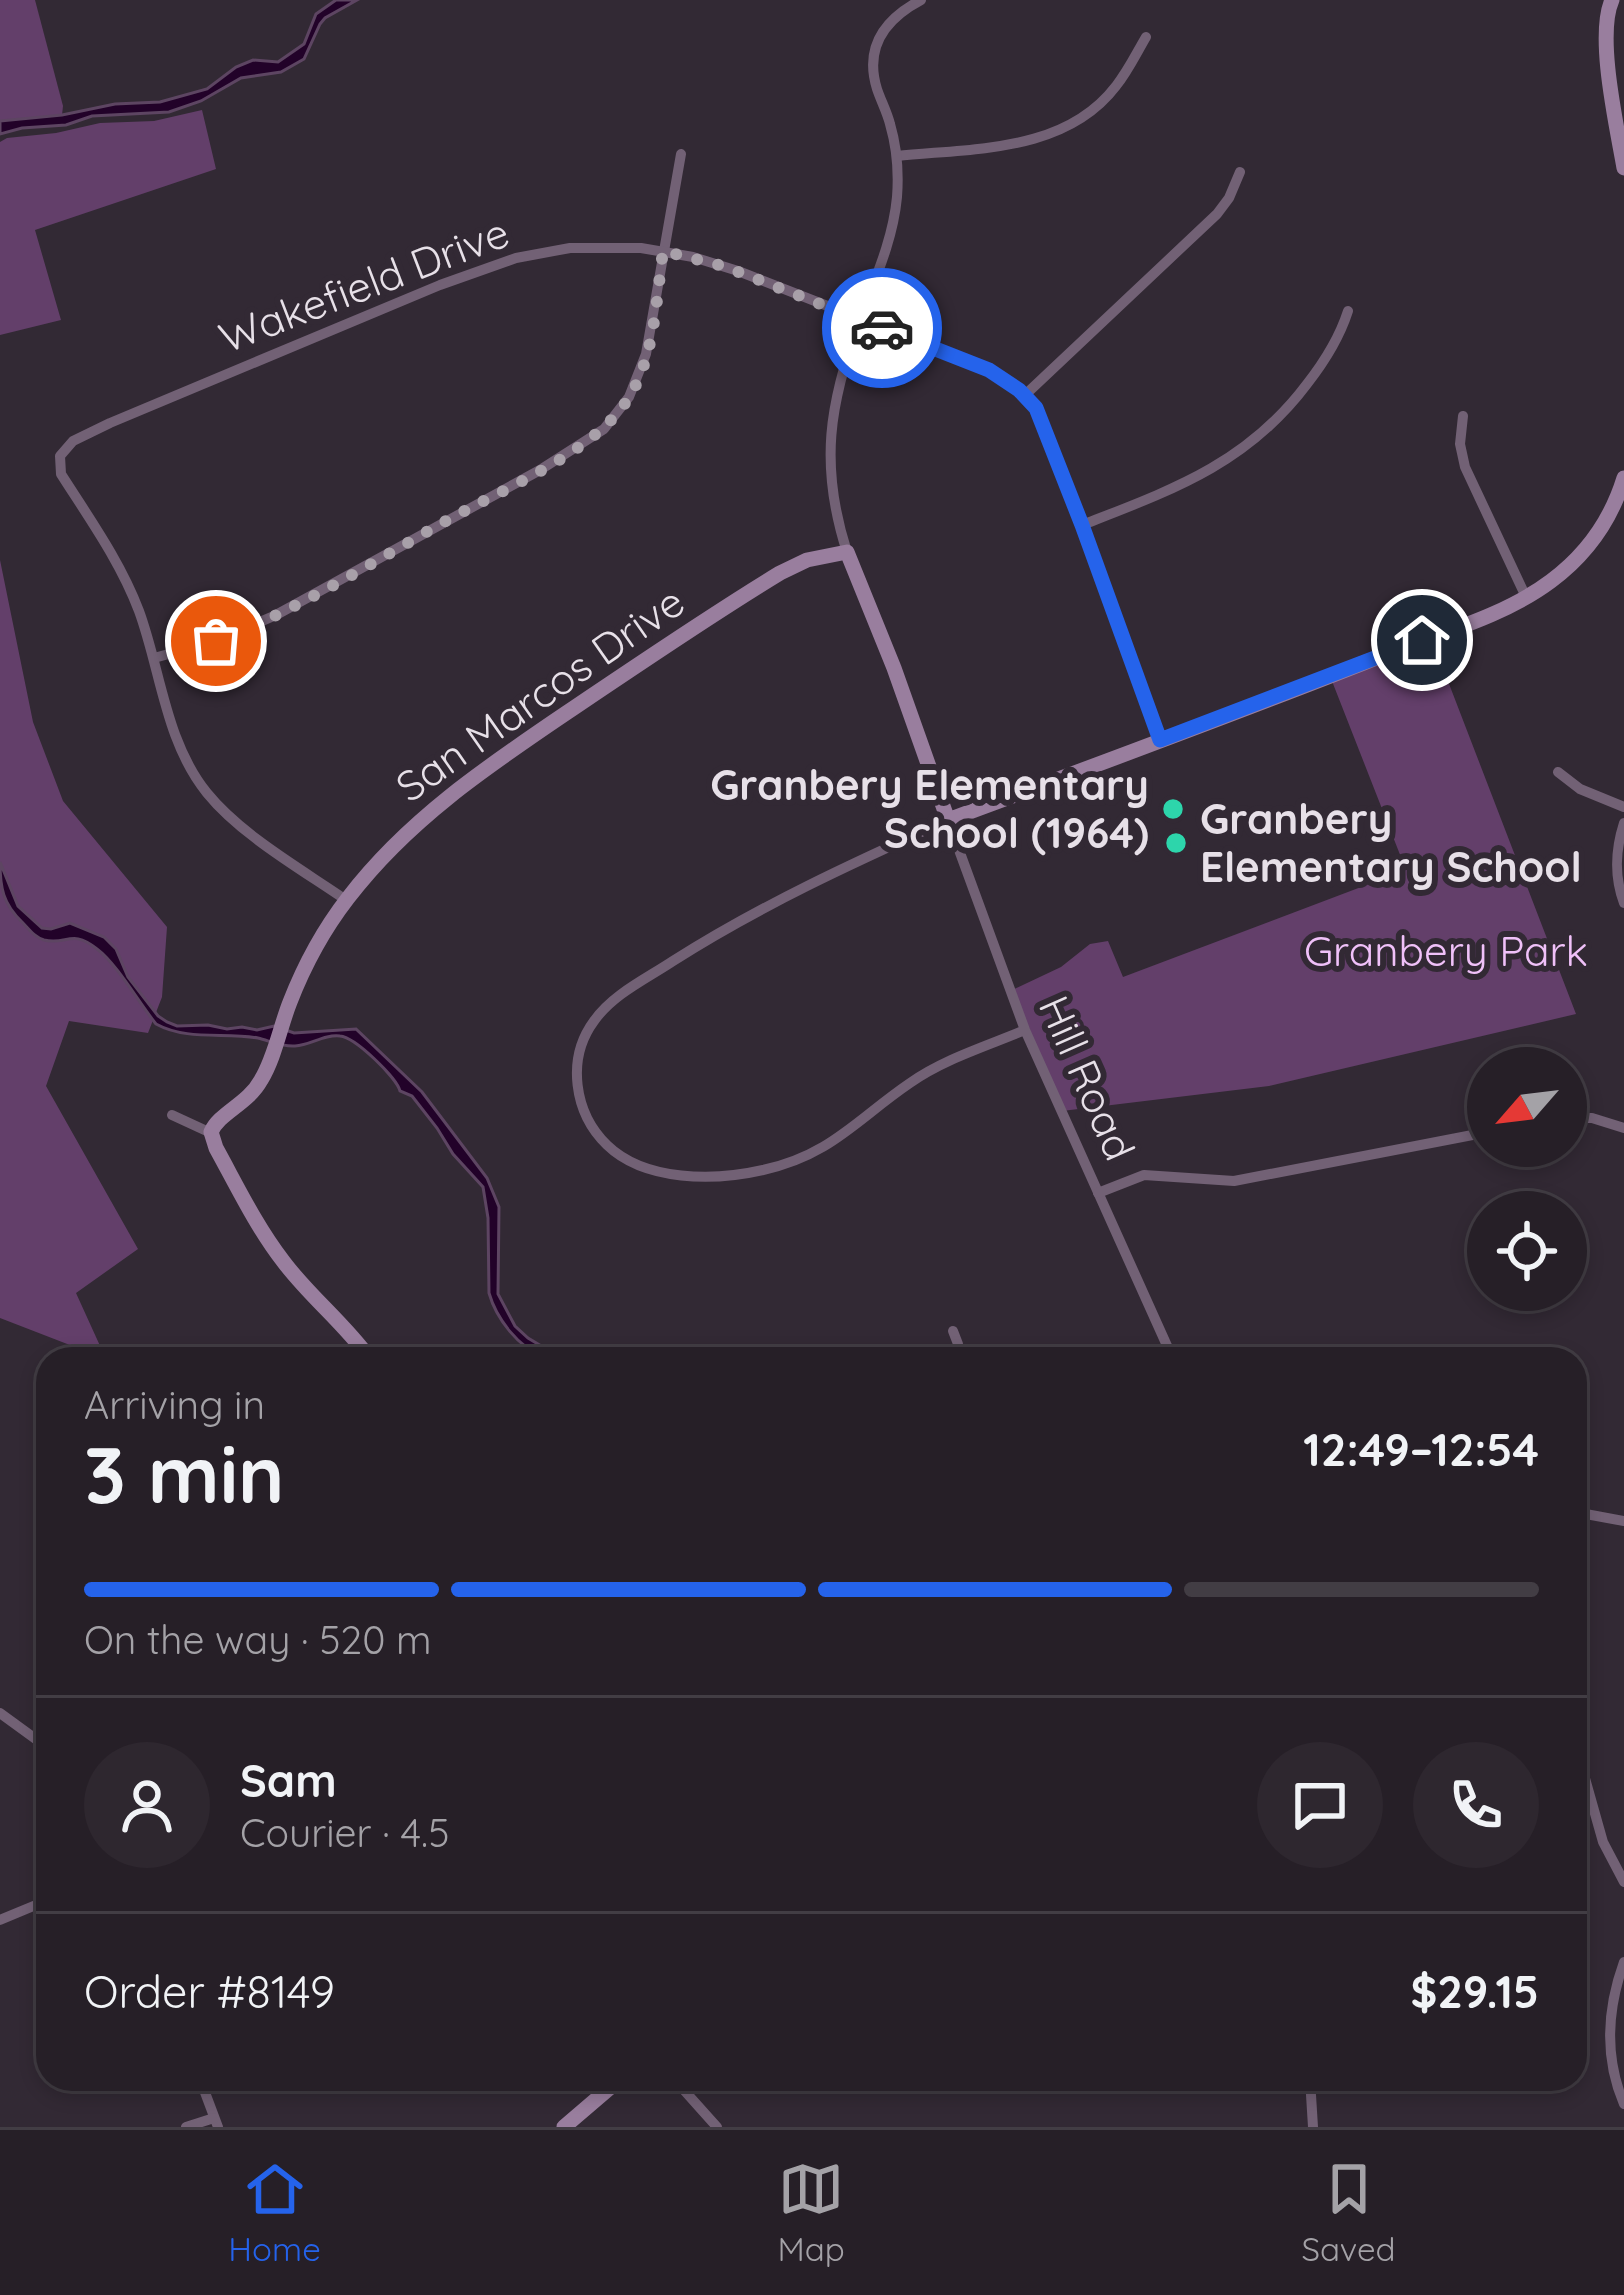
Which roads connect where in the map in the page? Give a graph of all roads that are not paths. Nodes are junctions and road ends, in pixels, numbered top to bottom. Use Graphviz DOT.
graph roads {
  1 [pos="921,0"];
  2 [pos="1612,0"];
  3 [pos="1146,37"];
  4 [pos="682,154"];
  5 [pos="897,156"];
  6 [pos="1624,168"];
  7 [pos="1240,172"];
  8 [pos="663,251"];
  9 [pos="1348,311"];
  10 [pos="860,320"];
  11 [pos="1025,395"];
  12 [pos="1463,416"];
  13 [pos="1624,478"];
  14 [pos="1082,525"];
  15 [pos="847,552"];
  16 [pos="1526,596"];
  17 [pos="154,658"];
  18 [pos="1160,740"];
  19 [pos="1558,772"];
  20 [pos="1624,807"];
  21 [pos="948,820"];
  22 [pos="1624,823"];
  23 [pos="346,900"];
  24 [pos="1624,903"];
  25 [pos="1025,1030"];
  26 [pos="172,1114"];
  27 [pos="1587,1118"];
  28 [pos="1624,1128"];
  29 [pos="211,1132"];
  30 [pos="1467,1136"];
  31 [pos="1098,1193"];
  32 [pos="953,1331"];
  33 [pos="360,1347"];
  34 [pos="958,1347"];
  35 [pos="1168,1347"];
  36 [pos="1587,1514"];
  37 [pos="1624,1522"];
  38 [pos="0,1713"];
  39 [pos="36,1739"];
  40 [pos="1587,1788"];
  41 [pos="1624,1882"];
  42 [pos="36,1905"];
  43 [pos="0,1920"];
  44 [pos="1624,1962"];
  45 [pos="204,2091"];
  46 [pos="606,2091"];
  47 [pos="685,2091"];
  48 [pos="1311,2091"];
  49 [pos="1624,2104"];
  50 [pos="216,2122"];
  51 [pos="186,2127"];
  52 [pos="564,2127"];
  53 [pos="717,2127"];
  54 [pos="1313,2127"];
  1 -- 5 [label="street, Hill Road"];
  2 -- 6 [label="street"];
  3 -- 5 [label="street"];
  4 -- 8 [label="street"];
  5 -- 10 [label="street, Hill Road"];
  7 -- 11 [label="street"];
  8 -- 10 [label="street, Wakefield Drive"];
  8 -- 17 [label="street"];
  8 -- 17 [label="street, Wakefield Drive"];
  9 -- 14 [label="street"];
  10 -- 11 [label="street, Wakefield Drive"];
  10 -- 15 [label="street, Hill Road"];
  11 -- 14 [label="street"];
  12 -- 16 [label="street"];
  13 -- 16 [label="street"];
  14 -- 18 [label="street"];
  15 -- 21 [label="street, Hill Road"];
  15 -- 23 [label="street, San Marcos Drive"];
  16 -- 18 [label="street"];
  17 -- 23 [label="street"];
  18 -- 21 [label="street"];
  19 -- 20 [label="street"];
  21 -- 25 [label="street, Hill Road"];
  21 -- 25 [label="street"];
  22 -- 24 [label="street"];
  23 -- 29 [label="street, San Marcos Drive"];
  25 -- 31 [label="street, Hill Road"];
  26 -- 29 [label="street"];
  27 -- 28 [label="street"];
  29 -- 33 [label="street"];
  30 -- 31 [label="street"];
  31 -- 35 [label="street, Hill Road"];
  32 -- 34 [label="street"];
  36 -- 37 [label="street"];
  38 -- 39 [label="street"];
  40 -- 41 [label="street"];
  42 -- 43 [label="street"];
  44 -- 49 [label="street"];
  45 -- 50 [label="street"];
  46 -- 52 [label="street"];
  47 -- 53 [label="street"];
  48 -- 54 [label="street"];
  50 -- 51 [label="street"];
}
